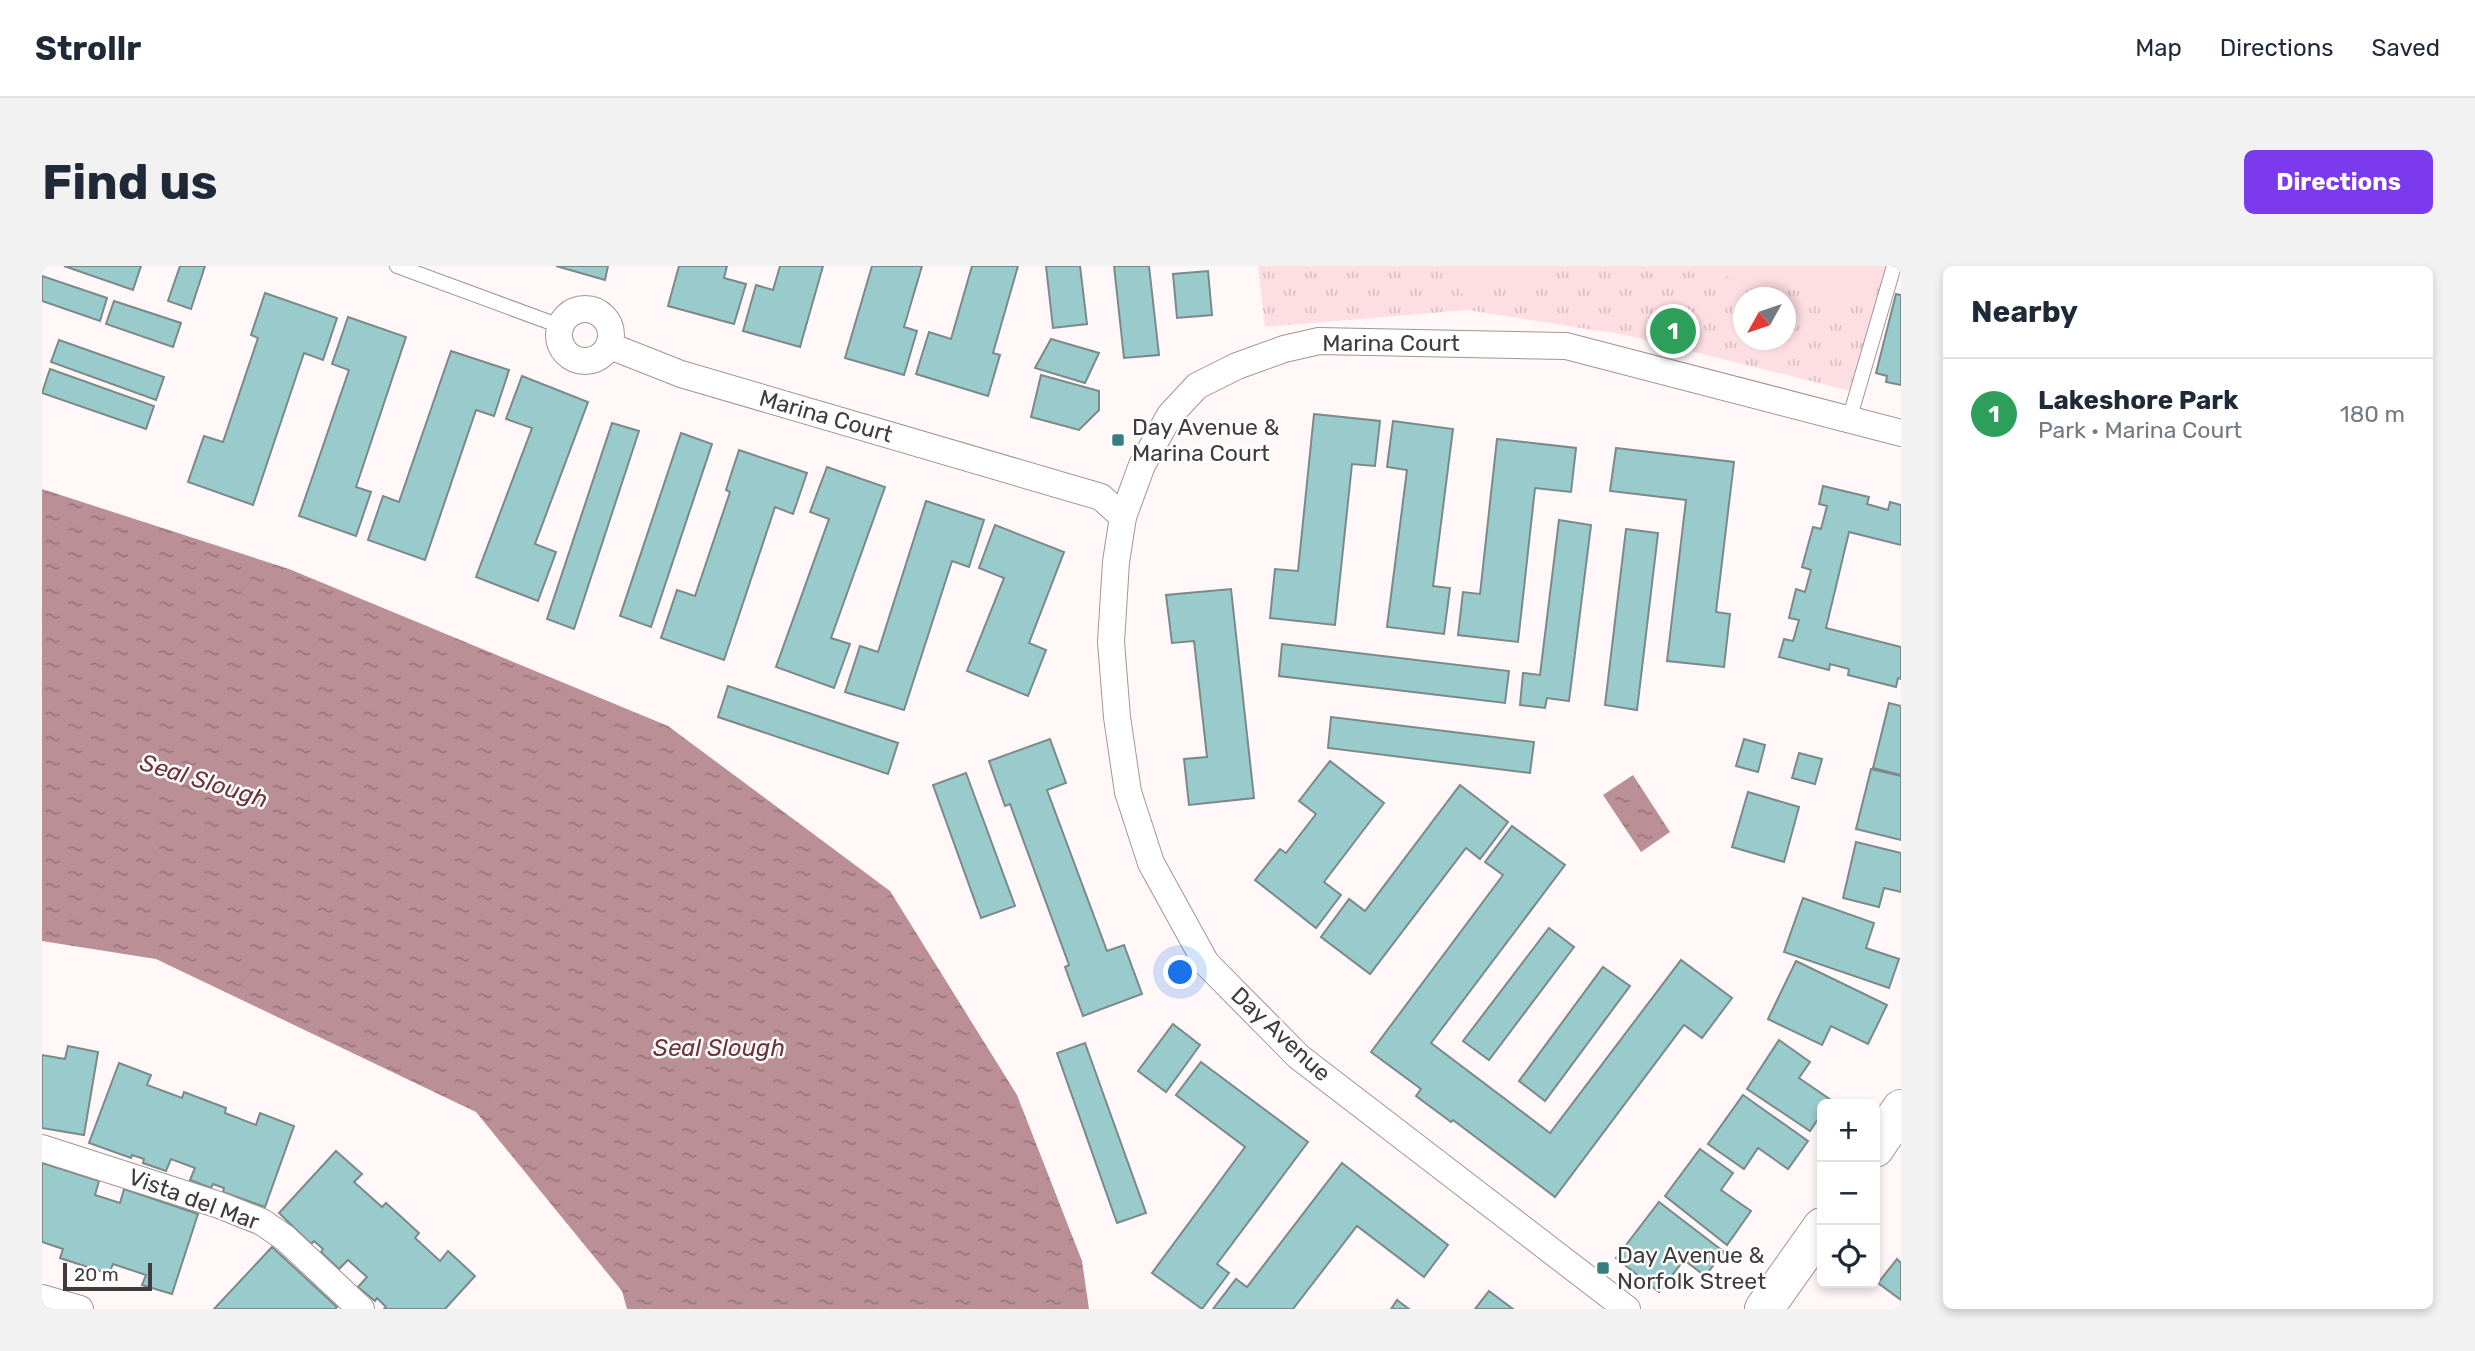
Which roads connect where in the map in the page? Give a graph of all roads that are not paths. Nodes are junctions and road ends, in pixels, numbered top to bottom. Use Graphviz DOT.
graph roads {
  1 [pos="397,266"];
  2 [pos="1894,266"];
  3 [pos="560,326"];
  4 [pos="610,346"];
  5 [pos="1849,420"];
  6 [pos="1901,433"];
  7 [pos="1123,517"];
  8 [pos="1901,1109"];
  9 [pos="1880,1140"];
  10 [pos="42,1148"];
  11 [pos="1817,1234"];
  12 [pos="42,1298"];
  13 [pos="80,1309"];
  14 [pos="361,1309"];
  15 [pos="1627,1309"];
  16 [pos="1763,1309"];
  1 -- 3 [label="lane"];
  2 -- 5 [label="lane"];
  3 -- 4 [label="street"];
  3 -- 4 [label="street"];
  4 -- 7 [label="street, Marina Court"];
  5 -- 6 [label="street, Marina Court"];
  5 -- 7 [label="street, Marina Court"];
  7 -- 15 [label="street, Day Avenue"];
  8 -- 9 [label="main road"];
  10 -- 14 [label="street, Vista del Mar"];
  11 -- 16 [label="main road"];
  12 -- 13 [label="street"];
}
